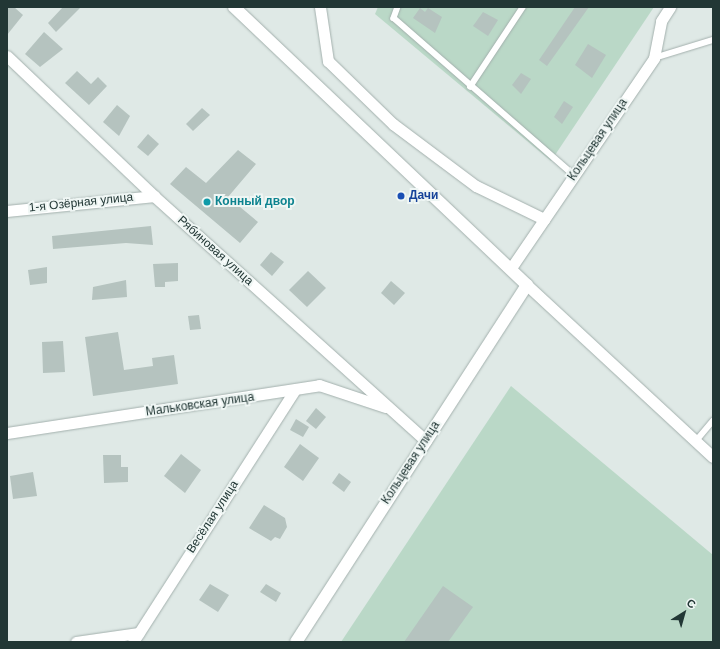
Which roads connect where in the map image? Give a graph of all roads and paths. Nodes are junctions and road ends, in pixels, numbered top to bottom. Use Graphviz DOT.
graph roads {
  1 [pos="234,7"];
  2 [pos="320,7"];
  3 [pos="398,7"];
  4 [pos="522,7"];
  5 [pos="670,7"];
  6 [pos="713,40"];
  7 [pos="7,56"];
  8 [pos="654,58"];
  9 [pos="470,87"];
  10 [pos="574,175"];
  11 [pos="154,196"];
  12 [pos="7,211"];
  13 [pos="544,219"];
  14 [pos="511,268"];
  15 [pos="527,285"];
  16 [pos="294,391"];
  17 [pos="389,408"];
  18 [pos="713,421"];
  19 [pos="7,434"];
  20 [pos="426,441"];
  21 [pos="696,441"];
  22 [pos="713,457"];
  23 [pos="136,638"];
  24 [pos="76,642"];
  25 [pos="296,642"];
  1 -- 14 [label="street"];
  2 -- 13 [label="street"];
  3 -- 9 [label="lane"];
  4 -- 9 [label="lane"];
  5 -- 8 [label="street, Кольцевая улица"];
  6 -- 8 [label="lane"];
  7 -- 11 [label="street, Рябиновая улица"];
  8 -- 10 [label="street, Кольцевая улица"];
  9 -- 10 [label="lane"];
  10 -- 13 [label="street, Кольцевая улица"];
  11 -- 12 [label="street, 1-я Озёрная улица"];
  11 -- 17 [label="street, Рябиновая улица"];
  13 -- 14 [label="street, Кольцевая улица"];
  14 -- 15 [label="street"];
  15 -- 20 [label="street, Кольцевая улица"];
  15 -- 21 [label="street"];
  16 -- 17 [label="street, Мальковская улица"];
  16 -- 19 [label="street, Мальковская улица"];
  16 -- 23 [label="street, Весёлая улица"];
  17 -- 20 [label="street, Рябиновая улица"];
  18 -- 21 [label="lane"];
  20 -- 25 [label="street, Кольцевая улица"];
  21 -- 22 [label="street"];
  23 -- 24 [label="street"];
}
